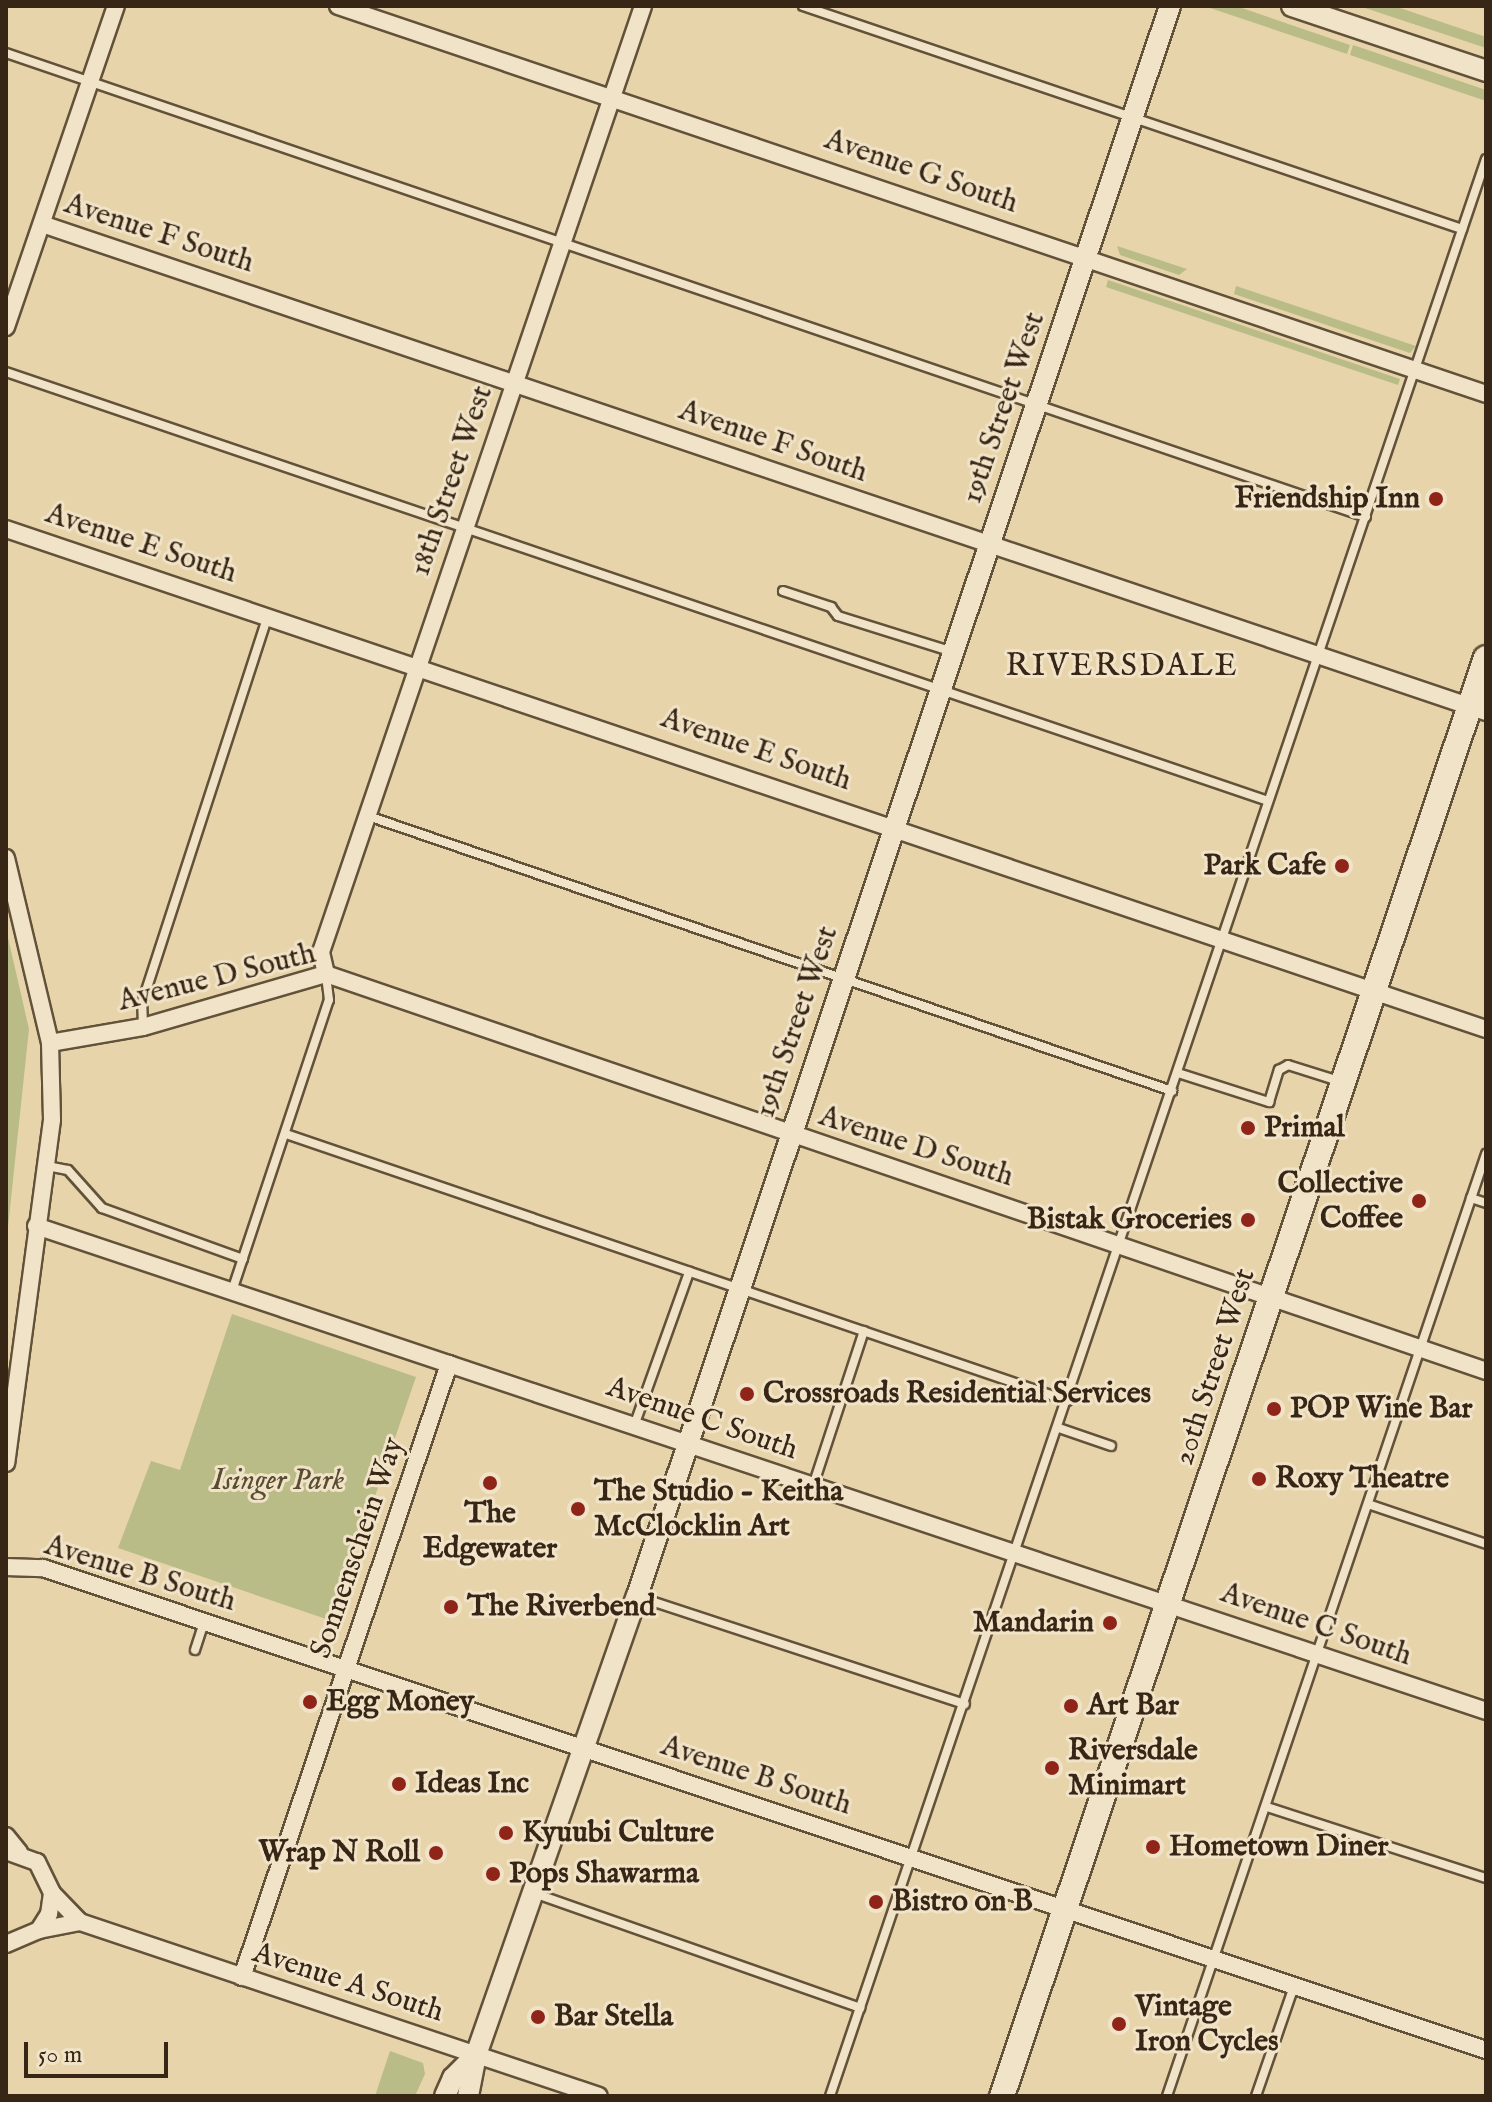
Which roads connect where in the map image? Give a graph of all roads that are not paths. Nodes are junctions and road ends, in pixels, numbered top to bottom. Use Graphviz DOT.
graph roads {
  1 [pos="116,6"];
  2 [pos="338,6"];
  3 [pos="643,6"];
  4 [pos="803,6"];
  5 [pos="1170,6"];
  6 [pos="1292,6"];
  7 [pos="6,53"];
  8 [pos="1486,71"];
  9 [pos="91,81"];
  10 [pos="612,96"];
  11 [pos="1133,119"];
  12 [pos="1486,159"];
  13 [pos="42,224"];
  14 [pos="1462,229"];
  15 [pos="563,239"];
  16 [pos="1086,259"];
  17 [pos="6,327"];
  18 [pos="1414,368"];
  19 [pos="6,372"];
  20 [pos="515,382"];
  21 [pos="1486,394"];
  22 [pos="1037,406"];
  23 [pos="1366,517"];
  24 [pos="466,525"];
  25 [pos="6,529"];
  26 [pos="989,547"];
  27 [pos="783,591"];
  28 [pos="268,615"];
  29 [pos="954,652"];
  30 [pos="1318,657"];
  31 [pos="1486,658"];
  32 [pos="418,665"];
  33 [pos="942,687"];
  34 [pos="1478,709"];
  35 [pos="1268,801"];
  36 [pos="368,816"];
  37 [pos="895,826"];
  38 [pos="6,858"];
  39 [pos="1223,943"];
  40 [pos="326,974"];
  41 [pos="843,981"];
  42 [pos="1374,991"];
  43 [pos="143,1027"];
  44 [pos="1486,1029"];
  45 [pos="50,1043"];
  46 [pos="1178,1073"];
  47 [pos="1344,1083"];
  48 [pos="1172,1091"];
  49 [pos="286,1134"];
  50 [pos="791,1135"];
  51 [pos="1486,1154"];
  52 [pos="47,1166"];
  53 [pos="1471,1198"];
  54 [pos="1486,1203"];
  55 [pos="36,1226"];
  56 [pos="1121,1245"];
  57 [pos="243,1259"];
  58 [pos="689,1272"];
  59 [pos="740,1289"];
  60 [pos="232,1291"];
  61 [pos="1272,1297"];
  62 [pos="864,1331"];
  63 [pos="1421,1350"];
  64 [pos="449,1364"];
  65 [pos="1486,1371"];
  66 [pos="1068,1401"];
  67 [pos="634,1426"];
  68 [pos="1059,1428"];
  69 [pos="688,1443"];
  70 [pos="1111,1446"];
  71 [pos="6,1463"];
  72 [pos="813,1486"];
  73 [pos="1371,1505"];
  74 [pos="1486,1544"];
  75 [pos="1017,1554"];
  76 [pos="6,1567"];
  77 [pos="637,1596"];
  78 [pos="1169,1605"];
  79 [pos="204,1622"];
  80 [pos="195,1650"];
  81 [pos="1320,1655"];
  82 [pos="346,1669"];
  83 [pos="965,1704"];
  84 [pos="1486,1711"];
  85 [pos="584,1749"];
  86 [pos="1267,1807"];
  87 [pos="6,1836"];
  88 [pos="12,1851"];
  89 [pos="913,1857"];
  90 [pos="1486,1878"];
  91 [pos="52,1893"];
  92 [pos="533,1893"];
  93 [pos="1067,1909"];
  94 [pos="80,1922"];
  95 [pos="39,1930"];
  96 [pos="6,1944"];
  97 [pos="1215,1958"];
  98 [pos="242,1977"];
  99 [pos="1295,1985"];
  100 [pos="860,2008"];
  101 [pos="1486,2050"];
  102 [pos="476,2055"];
  103 [pos="445,2096"];
  104 [pos="468,2096"];
  105 [pos="599,2096"];
  106 [pos="830,2096"];
  107 [pos="1002,2096"];
  108 [pos="1167,2096"];
  109 [pos="1256,2096"];
  1 -- 9 [label="street"];
  2 -- 10 [label="street, Avenue G South"];
  3 -- 10 [label="street, 18th Street West"];
  4 -- 11 [label="lane"];
  5 -- 11 [label="street, 19th Street West"];
  6 -- 8 [label="street"];
  7 -- 9 [label="lane"];
  9 -- 13 [label="street"];
  9 -- 15 [label="lane"];
  10 -- 15 [label="street, 18th Street West"];
  10 -- 16 [label="street, Avenue G South"];
  11 -- 14 [label="lane"];
  11 -- 16 [label="street, 19th Street West"];
  12 -- 14 [label="lane"];
  13 -- 17 [label="street"];
  13 -- 20 [label="street, Avenue F South"];
  14 -- 18 [label="lane"];
  15 -- 20 [label="street, 18th Street West"];
  15 -- 22 [label="lane"];
  16 -- 18 [label="street, Avenue G South"];
  16 -- 22 [label="street, 19th Street West"];
  18 -- 21 [label="street, Avenue G South"];
  18 -- 23 [label="lane"];
  19 -- 24 [label="lane"];
  20 -- 24 [label="street, 18th Street West"];
  20 -- 26 [label="street, Avenue F South"];
  22 -- 23 [label="lane"];
  22 -- 26 [label="street, 19th Street West"];
  23 -- 30 [label="lane"];
  24 -- 32 [label="street, 18th Street West"];
  24 -- 33 [label="lane"];
  25 -- 28 [label="street, Avenue E South"];
  26 -- 29 [label="street, 19th Street West"];
  26 -- 30 [label="street, Avenue F South"];
  27 -- 29 [label="lane"];
  28 -- 32 [label="street, Avenue E South"];
  28 -- 43 [label="lane"];
  29 -- 33 [label="street, 19th Street West"];
  30 -- 34 [label="street, Avenue F South"];
  30 -- 35 [label="lane"];
  31 -- 34 [label="main road, 20th Street West"];
  32 -- 36 [label="street, 18th Street West"];
  32 -- 37 [label="street, Avenue E South"];
  33 -- 35 [label="lane"];
  33 -- 37 [label="street, 19th Street West"];
  34 -- 42 [label="main road, 20th Street West"];
  35 -- 39 [label="lane"];
  36 -- 40 [label="street, 18th Street West"];
  36 -- 41 [label="lane"];
  37 -- 39 [label="street, Avenue E South"];
  37 -- 41 [label="street, 19th Street West"];
  38 -- 45 [label="street"];
  39 -- 42 [label="street, Avenue E South"];
  39 -- 46 [label="lane"];
  40 -- 43 [label="street, Avenue D South"];
  40 -- 49 [label="lane"];
  40 -- 50 [label="street, Avenue D South"];
  41 -- 48 [label="lane"];
  41 -- 50 [label="street, 19th Street West"];
  42 -- 44 [label="street, Avenue E South"];
  42 -- 47 [label="main road, 20th Street West"];
  43 -- 45 [label="street, Avenue D South"];
  45 -- 52 [label="street"];
  46 -- 47 [label="lane"];
  46 -- 48 [label="lane"];
  47 -- 61 [label="main road, 20th Street West"];
  48 -- 56 [label="lane"];
  49 -- 57 [label="lane"];
  49 -- 58 [label="lane"];
  50 -- 56 [label="street, Avenue D South"];
  50 -- 59 [label="street, 19th Street West"];
  51 -- 53 [label="lane"];
  52 -- 55 [label="street"];
  52 -- 57 [label="lane"];
  53 -- 54 [label="lane"];
  53 -- 63 [label="lane"];
  55 -- 60 [label="street, Avenue C South"];
  55 -- 71 [label="street"];
  56 -- 61 [label="street, Avenue D South"];
  56 -- 66 [label="lane"];
  57 -- 60 [label="lane"];
  58 -- 59 [label="lane"];
  58 -- 67 [label="lane"];
  59 -- 62 [label="lane"];
  59 -- 69 [label="street, 19th Street West"];
  60 -- 64 [label="street, Avenue C South"];
  61 -- 63 [label="street, Avenue D South"];
  61 -- 78 [label="main road, 20th Street West"];
  62 -- 66 [label="lane"];
  62 -- 72 [label="lane"];
  63 -- 65 [label="street, Avenue D South"];
  63 -- 73 [label="lane"];
  64 -- 67 [label="street, Avenue C South"];
  64 -- 82 [label="street, Sonnenschein Way"];
  66 -- 68 [label="lane"];
  67 -- 69 [label="street, Avenue C South"];
  68 -- 70 [label="lane"];
  68 -- 75 [label="lane"];
  69 -- 72 [label="street, Avenue C South"];
  69 -- 77 [label="street, 19th Street West"];
  72 -- 75 [label="street, Avenue C South"];
  73 -- 74 [label="lane"];
  73 -- 81 [label="lane"];
  75 -- 78 [label="street, Avenue C South"];
  75 -- 83 [label="lane"];
  76 -- 79 [label="street, Avenue B South"];
  77 -- 83 [label="lane"];
  77 -- 85 [label="street, 19th Street West"];
  78 -- 81 [label="street, Avenue C South"];
  78 -- 93 [label="main road, 20th Street West"];
  79 -- 80 [label="lane"];
  79 -- 82 [label="street, Avenue B South"];
  81 -- 84 [label="street, Avenue C South"];
  81 -- 86 [label="lane"];
  82 -- 85 [label="street, Avenue B South"];
  82 -- 98 [label="street, Sonnenschein Way"];
  83 -- 89 [label="lane"];
  85 -- 89 [label="street, Avenue B South"];
  85 -- 92 [label="street, 19th Street West"];
  86 -- 90 [label="lane"];
  86 -- 97 [label="lane"];
  87 -- 88 [label="street, Avenue A South"];
  88 -- 91 [label="street, Avenue A South"];
  89 -- 93 [label="street, Avenue B South"];
  89 -- 100 [label="lane"];
  91 -- 94 [label="street, Avenue A South"];
  91 -- 95 [label="street"];
  92 -- 100 [label="lane"];
  92 -- 102 [label="street, 19th Street West"];
  93 -- 97 [label="street, Avenue B South"];
  93 -- 107 [label="main road, 20th Street West"];
  94 -- 95 [label="street, Avenue A South"];
  94 -- 98 [label="street, Avenue A South"];
  95 -- 96 [label="street, Avenue A South"];
  97 -- 99 [label="street, Avenue B South"];
  97 -- 108 [label="lane"];
  98 -- 102 [label="street, Avenue A South"];
  99 -- 101 [label="street, Avenue B South"];
  99 -- 109 [label="lane"];
  100 -- 106 [label="lane"];
  102 -- 103 [label="street"];
  102 -- 104 [label="street"];
  102 -- 105 [label="street, Avenue A South"];
}
